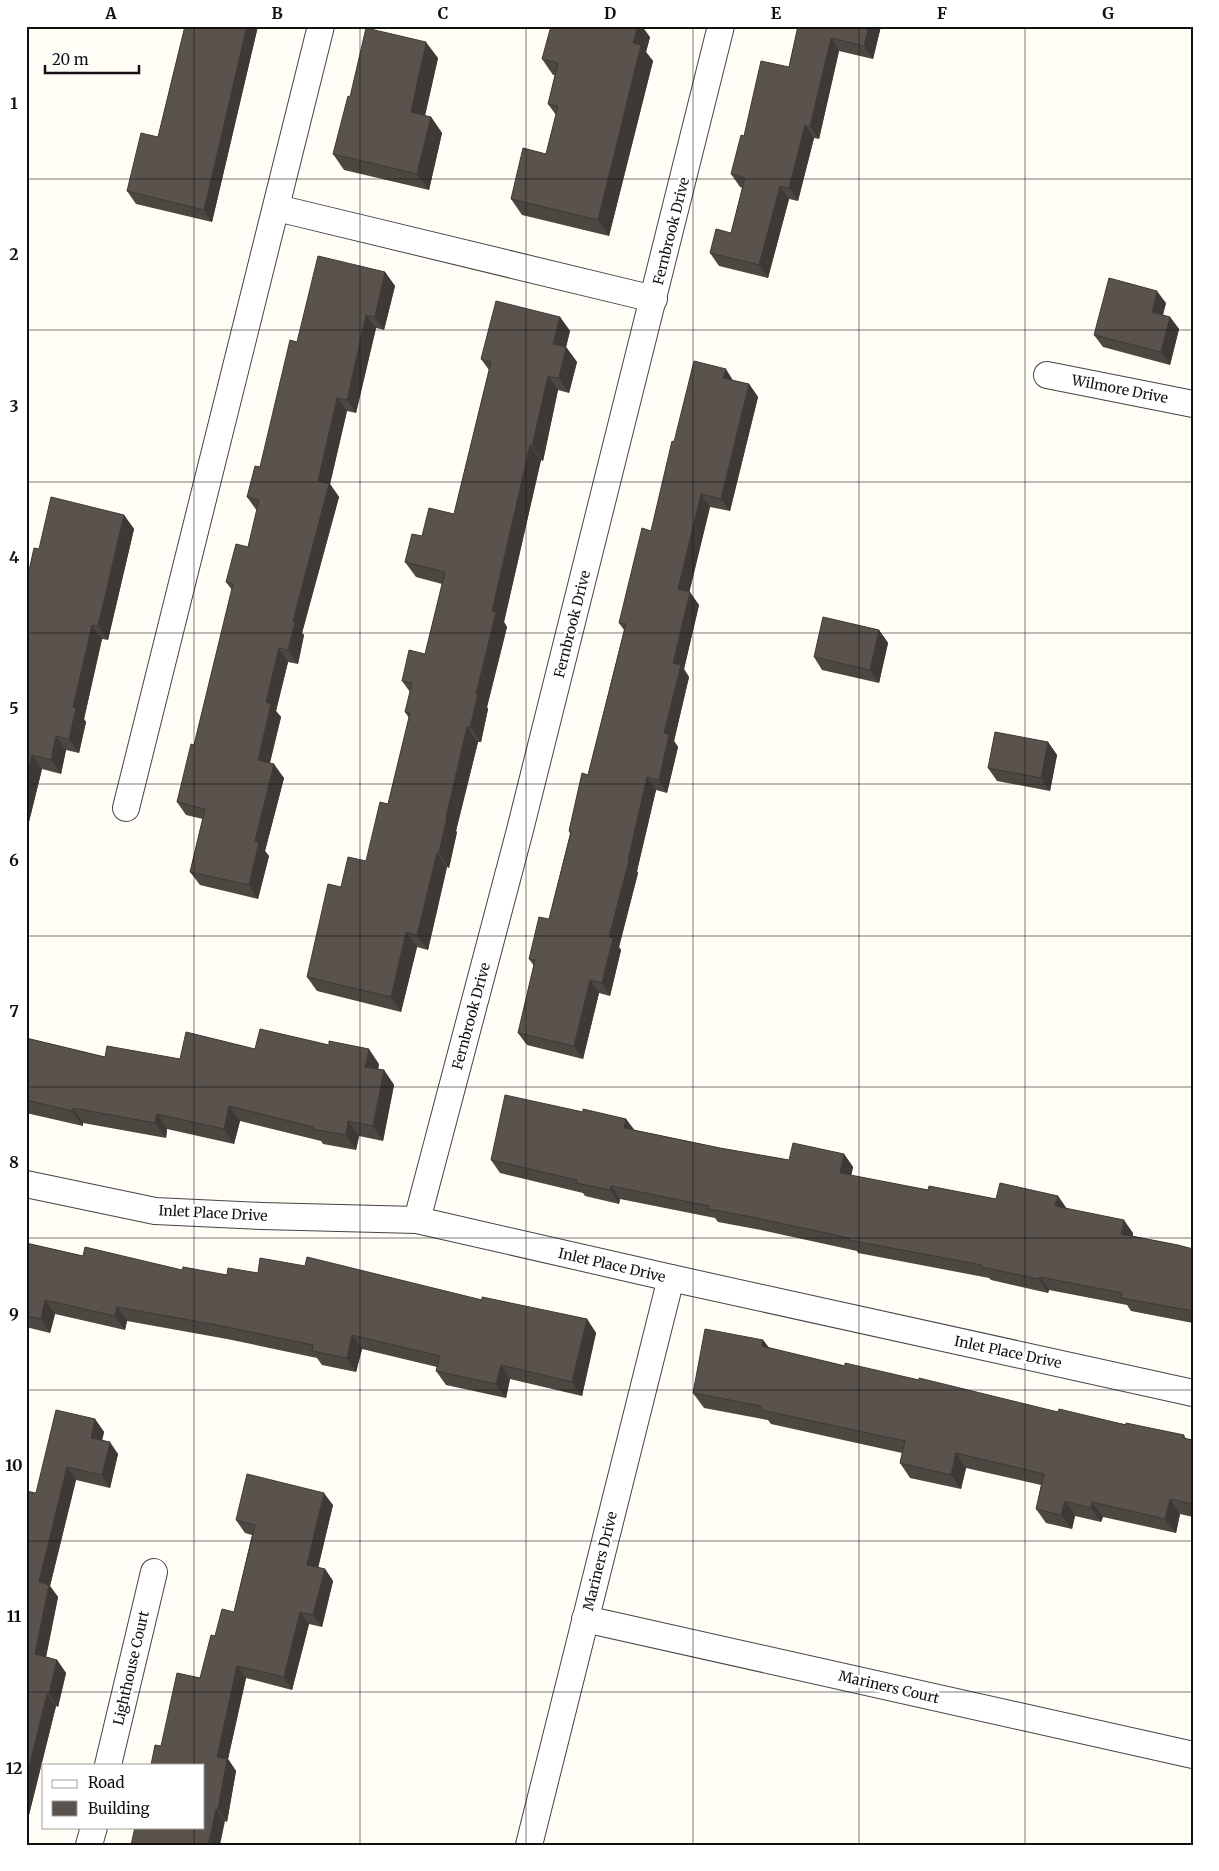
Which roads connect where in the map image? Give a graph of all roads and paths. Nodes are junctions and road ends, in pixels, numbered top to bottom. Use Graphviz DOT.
graph roads {
  1 [pos="321,26"];
  2 [pos="721,26"];
  3 [pos="277,208"];
  4 [pos="654,299"];
  5 [pos="1047,375"];
  6 [pos="1193,404"];
  7 [pos="126,808"];
  8 [pos="26,1184"];
  9 [pos="417,1220"];
  10 [pos="670,1278"];
  11 [pos="1193,1393"];
  12 [pos="154,1572"];
  13 [pos="585,1619"];
  14 [pos="1193,1755"];
  15 [pos="108,1764"];
  16 [pos="94,1828"];
  17 [pos="89,1845"];
  18 [pos="529,1845"];
  1 -- 3 [label="street"];
  2 -- 4 [label="street, Fernbrook Drive"];
  3 -- 4 [label="street"];
  3 -- 7 [label="street"];
  4 -- 9 [label="street, Fernbrook Drive"];
  5 -- 6 [label="street, Wilmore Drive"];
  8 -- 9 [label="street, Inlet Place Drive"];
  9 -- 10 [label="street, Inlet Place Drive"];
  10 -- 11 [label="street, Inlet Place Drive"];
  10 -- 13 [label="street, Mariners Drive"];
  12 -- 15 [label="street, Lighthouse Court"];
  13 -- 14 [label="street, Mariners Court"];
  13 -- 18 [label="street, Mariners Drive"];
  16 -- 17 [label="street"];
}
